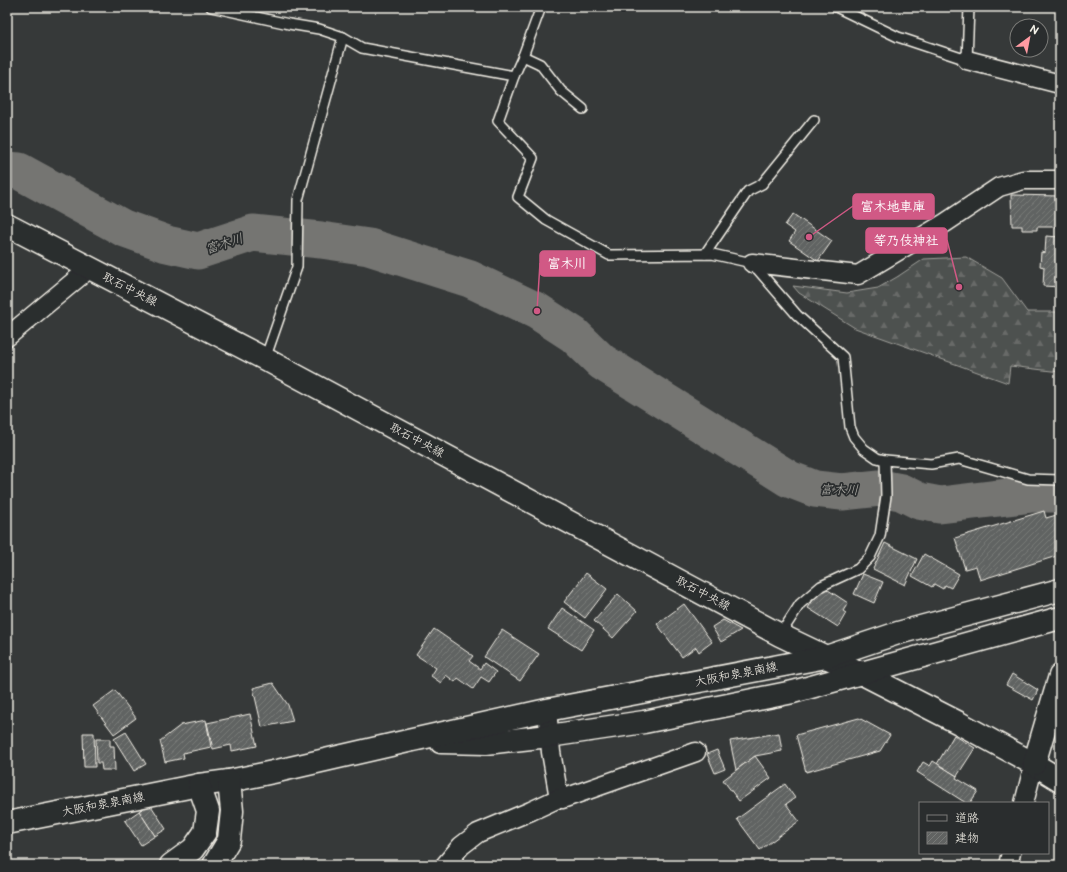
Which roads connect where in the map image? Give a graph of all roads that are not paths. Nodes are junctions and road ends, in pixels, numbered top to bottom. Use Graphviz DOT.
graph roads {
  1 [pos="211,7"];
  2 [pos="541,7"];
  3 [pos="836,7"];
  4 [pos="969,7"];
  5 [pos="343,37"];
  6 [pos="523,56"];
  7 [pos="967,60"];
  8 [pos="514,76"];
  9 [pos="1060,84"];
  10 [pos="583,109"];
  11 [pos="814,120"];
  12 [pos="1060,180"];
  13 [pos="7,225"];
  14 [pos="705,254"];
  15 [pos="752,263"];
  16 [pos="90,268"];
  17 [pos="7,337"];
  18 [pos="265,359"];
  19 [pos="885,460"];
  20 [pos="1060,480"];
  21 [pos="1060,590"];
  22 [pos="1060,618"];
  23 [pos="780,635"];
  24 [pos="826,657"];
  25 [pos="861,673"];
  26 [pos="1060,676"];
  27 [pos="546,710"];
  28 [pos="549,736"];
  29 [pos="408,741"];
  30 [pos="696,752"];
  31 [pos="1034,764"];
  32 [pos="1060,780"];
  33 [pos="229,781"];
  34 [pos="199,784"];
  35 [pos="559,798"];
  36 [pos="1024,802"];
  37 [pos="7,823"];
  38 [pos="1011,854"];
  39 [pos="171,865"];
  40 [pos="214,865"];
  41 [pos="445,865"];
  42 [pos="1008,865"];
  1 -- 5 [label="lane"];
  2 -- 6 [label="lane"];
  3 -- 7 [label="lane"];
  4 -- 7 [label="lane"];
  5 -- 8 [label="lane"];
  5 -- 18 [label="lane"];
  6 -- 8 [label="lane"];
  6 -- 10 [label="lane"];
  7 -- 9 [label="street"];
  8 -- 14 [label="lane"];
  11 -- 14 [label="lane"];
  12 -- 15 [label="street"];
  13 -- 16 [label="main road, 取石中央線"];
  14 -- 15 [label="lane"];
  15 -- 19 [label="lane"];
  16 -- 17 [label="street"];
  16 -- 18 [label="main road, 取石中央線"];
  18 -- 23 [label="main road, 取石中央線"];
  19 -- 20 [label="lane"];
  19 -- 23 [label="lane"];
  21 -- 24 [label="main road, 大阪和泉泉南線"];
  22 -- 25 [label="main road, 大阪和泉泉南線"];
  23 -- 24 [label="main road, 取石中央線"];
  24 -- 25 [label="main road, 取石中央線"];
  24 -- 27 [label="main road, 大阪和泉泉南線"];
  25 -- 28 [label="main road, 大阪和泉泉南線"];
  25 -- 31 [label="main road, 取石中央線"];
  26 -- 31 [label="main road"];
  27 -- 28 [label="street"];
  27 -- 29 [label="main road, 大阪和泉泉南線"];
  28 -- 29 [label="main road, 大阪和泉泉南線"];
  28 -- 35 [label="street"];
  29 -- 33 [label="main road, 大阪和泉泉南線"];
  30 -- 35 [label="street"];
  31 -- 32 [label="main road, 取石中央線"];
  31 -- 36 [label="street"];
  33 -- 34 [label="main road, 大阪和泉泉南線"];
  33 -- 40 [label="main road"];
  34 -- 37 [label="main road, 大阪和泉泉南線"];
  34 -- 39 [label="main road"];
  35 -- 41 [label="street"];
  38 -- 42 [label="street"];
}
